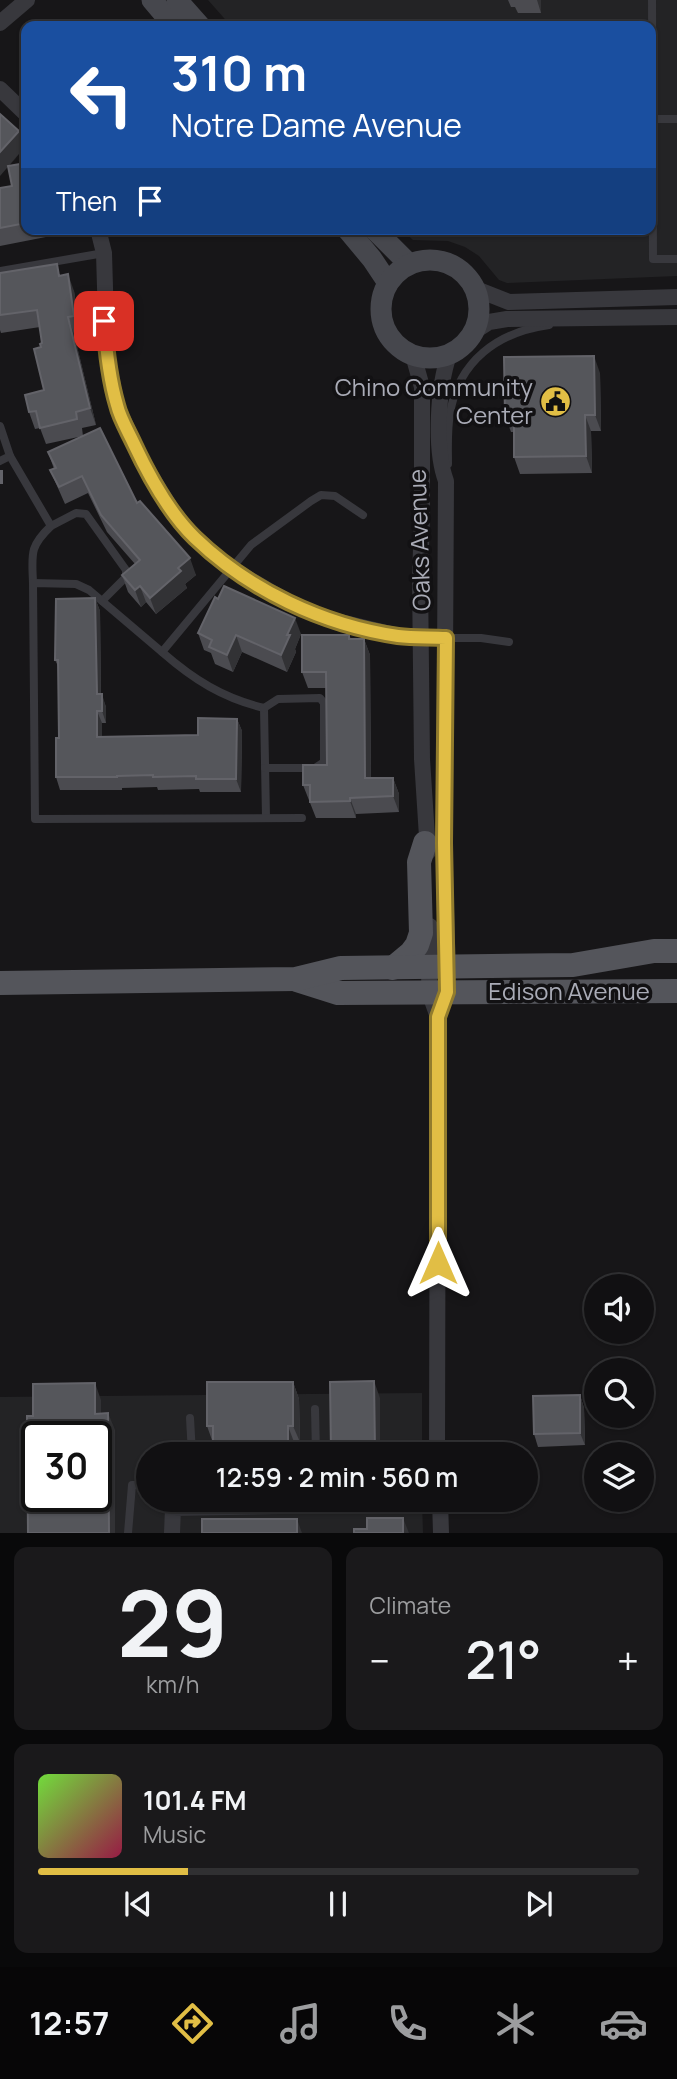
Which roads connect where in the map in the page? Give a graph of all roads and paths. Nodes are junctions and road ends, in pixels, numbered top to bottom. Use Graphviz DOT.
graph roads {
  1 [pos="27,0"];
  2 [pos="152,0"];
  3 [pos="177,0"];
  4 [pos="652,0"];
  5 [pos="170,21"];
  6 [pos="196,21"];
  7 [pos="652,21"];
  8 [pos="0,23"];
  9 [pos="0,89"];
  10 [pos="21,109"];
  11 [pos="656,119"];
  12 [pos="677,119"];
  13 [pos="100,235"];
  14 [pos="352,235"];
  15 [pos="380,235"];
  16 [pos="653,235"];
  17 [pos="104,253"];
  18 [pos="677,259"];
  19 [pos="409,264"];
  20 [pos="0,271"];
  21 [pos="388,283"];
  22 [pos="476,289"];
  23 [pos="677,298"];
  24 [pos="629,317"];
  25 [pos="677,317"];
  26 [pos="475,331"];
  27 [pos="413,355"];
  28 [pos="449,355"];
  29 [pos="0,425"];
  30 [pos="10,456"];
  31 [pos="0,461"];
  32 [pos="446,481"];
  33 [pos="363,515"];
  34 [pos="51,526"];
  35 [pos="230,568"];
  36 [pos="33,583"];
  37 [pos="102,601"];
  38 [pos="421,637"];
  39 [pos="446,638"];
  40 [pos="509,642"];
  41 [pos="162,652"];
  42 [pos="264,708"];
  43 [pos="265,768"];
  44 [pos="265,818"];
  45 [pos="302,818"];
  46 [pos="425,843"];
  47 [pos="677,951"];
  48 [pos="393,968"];
  49 [pos="296,979"];
  50 [pos="438,980"];
  51 [pos="0,983"];
  52 [pos="677,991"];
  53 [pos="315,1409"];
  54 [pos="190,1418"];
  55 [pos="191,1442"];
  56 [pos="316,1442"];
  57 [pos="437,1442"];
  58 [pos="136,1485"];
  59 [pos="171,1512"];
  60 [pos="440,1512"];
  61 [pos="128,1533"];
  62 [pos="172,1533"];
  63 [pos="441,1533"];
  1 -- 8 [label="street"];
  2 -- 5 [label="street"];
  3 -- 6 [label="street"];
  4 -- 7 [label="lane"];
  9 -- 10 [label="street"];
  11 -- 12 [label="lane"];
  13 -- 17 [label="street"];
  14 -- 21 [label="street"];
  15 -- 19 [label="street"];
  16 -- 18 [label="lane"];
  17 -- 20 [label="lane"];
  17 -- 35 [label="street"];
  19 -- 21 [label="street"];
  19 -- 22 [label="street"];
  21 -- 27 [label="street"];
  22 -- 23 [label="street"];
  22 -- 26 [label="street"];
  24 -- 25 [label="street"];
  24 -- 26 [label="street"];
  24 -- 32 [label="lane"];
  26 -- 28 [label="street"];
  27 -- 28 [label="street"];
  27 -- 38 [label="street, Oaks Avenue"];
  28 -- 32 [label="street, Oaks Avenue"];
  29 -- 30 [label="lane"];
  30 -- 31 [label="lane"];
  30 -- 34 [label="lane"];
  32 -- 39 [label="street, Oaks Avenue"];
  33 -- 35 [label="lane"];
  34 -- 36 [label="lane"];
  34 -- 37 [label="lane"];
  35 -- 38 [label="street"];
  35 -- 41 [label="lane"];
  36 -- 37 [label="lane"];
  36 -- 44 [label="lane"];
  37 -- 41 [label="lane"];
  38 -- 39 [label="street"];
  38 -- 46 [label="street, Oaks Avenue"];
  39 -- 40 [label="lane"];
  39 -- 50 [label="street, Oaks Avenue"];
  41 -- 42 [label="lane"];
  42 -- 43 [label="lane"];
  42 -- 43 [label="lane"];
  43 -- 44 [label="lane"];
  44 -- 45 [label="lane"];
  46 -- 48 [label="main road"];
  46 -- 50 [label="street, Oaks Avenue"];
  47 -- 50 [label="main road, Edison Avenue"];
  48 -- 49 [label="main road, Edison Avenue"];
  48 -- 50 [label="main road, Edison Avenue"];
  49 -- 50 [label="main road, Edison Avenue"];
  49 -- 51 [label="main road, Edison Avenue"];
  50 -- 52 [label="main road, Edison Avenue"];
  50 -- 57 [label="street, Oaks Avenue"];
  53 -- 56 [label="lane"];
  54 -- 55 [label="lane"];
  58 -- 61 [label="lane"];
  59 -- 62 [label="street"];
  60 -- 63 [label="street"];
}
